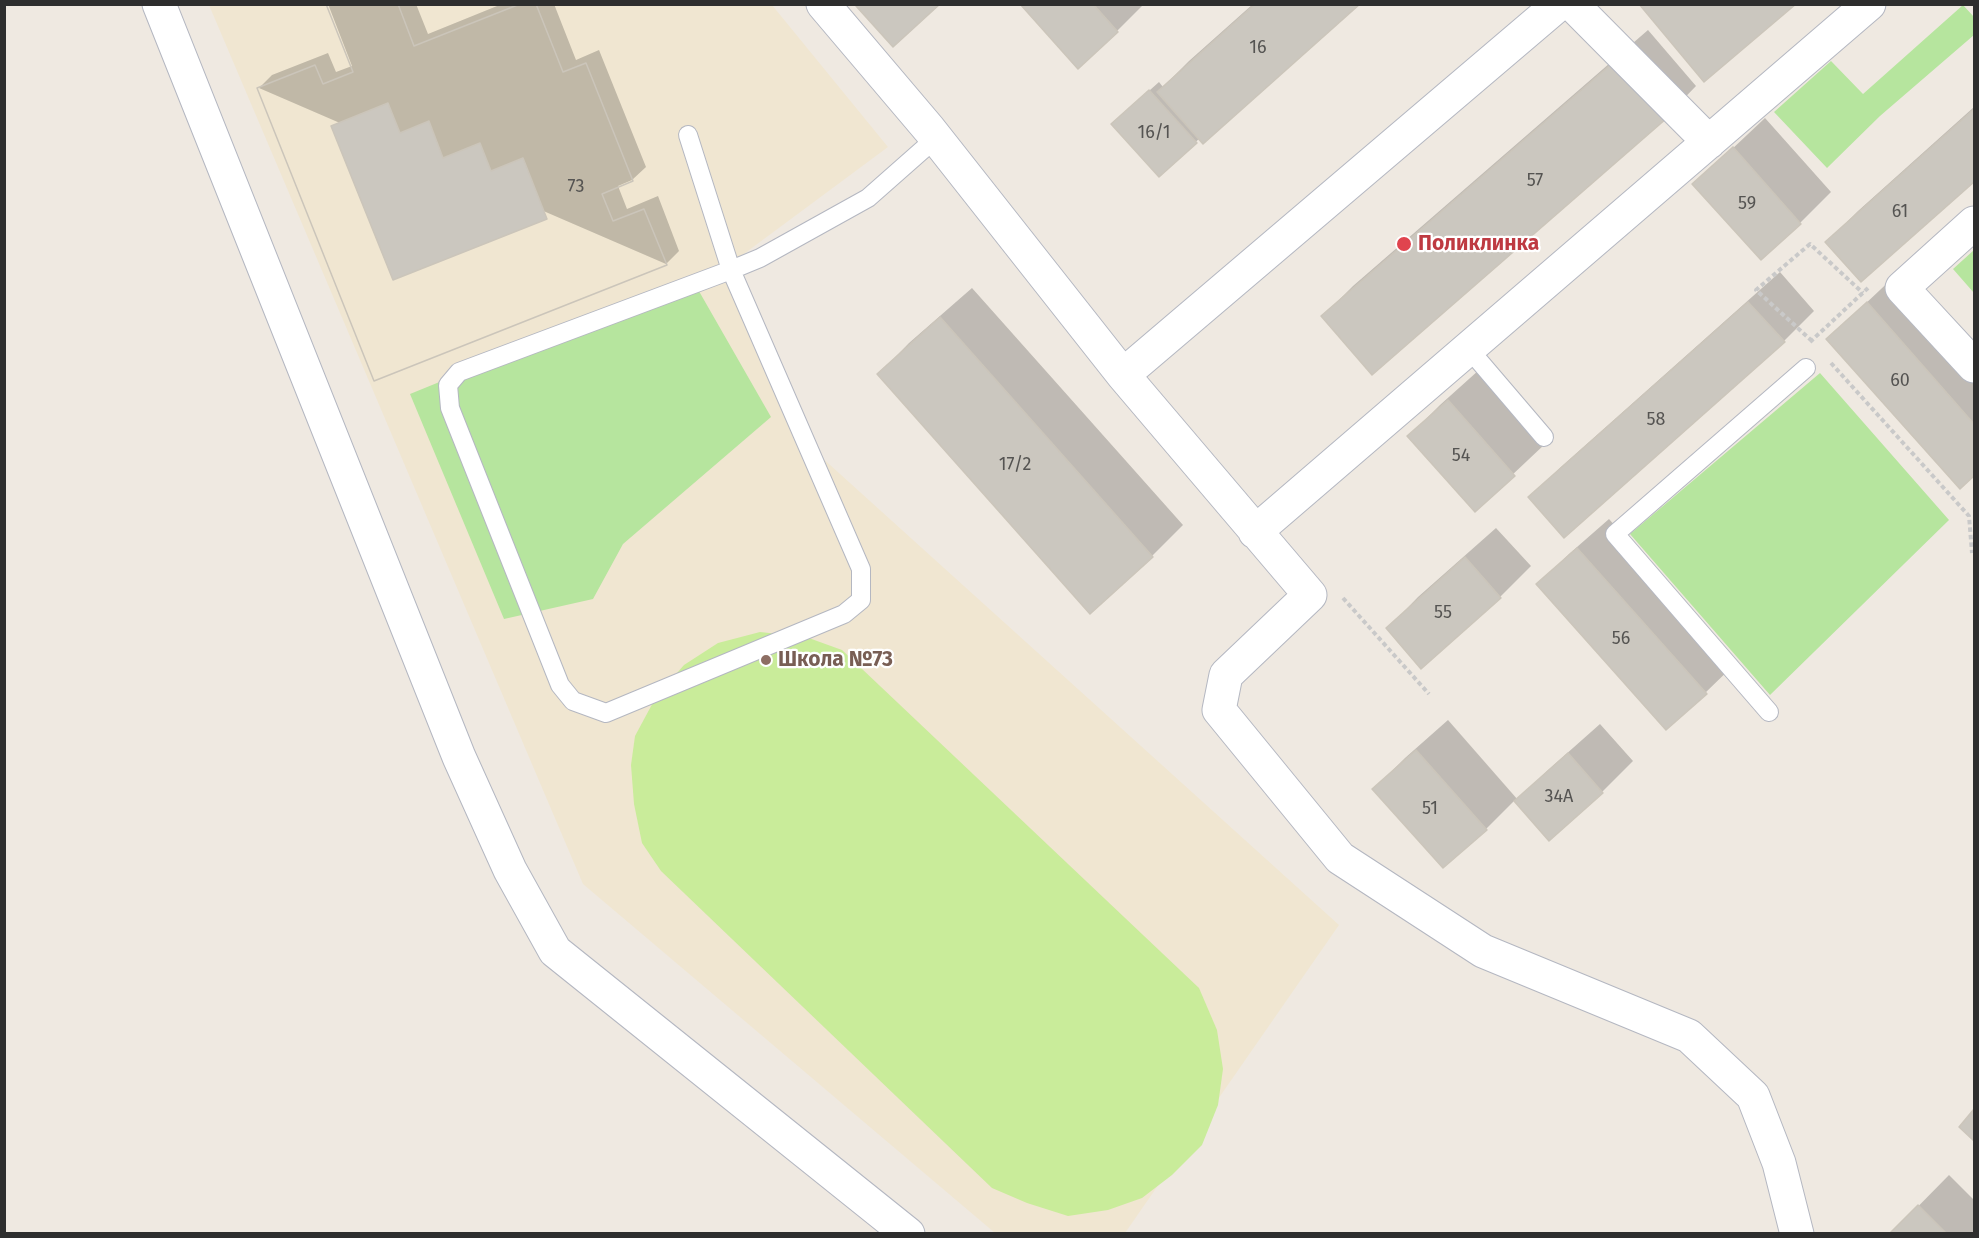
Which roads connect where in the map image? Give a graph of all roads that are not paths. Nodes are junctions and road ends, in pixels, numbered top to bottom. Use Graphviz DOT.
graph roads {
  1 [pos="159,4"];
  2 [pos="823,4"];
  3 [pos="1559,4"];
  4 [pos="1572,4"];
  5 [pos="1869,4"];
  6 [pos="688,135"];
  7 [pos="936,138"];
  8 [pos="1709,142"];
  9 [pos="1974,223"];
  10 [pos="731,270"];
  11 [pos="1468,348"];
  12 [pos="1974,366"];
  13 [pos="1806,368"];
  14 [pos="1123,375"];
  15 [pos="1545,437"];
  16 [pos="1256,532"];
  17 [pos="1769,712"];
  18 [pos="908,1233"];
  19 [pos="1797,1233"];
  1 -- 18 [label="street"];
  2 -- 7 [label="street"];
  3 -- 14 [label="street"];
  4 -- 8 [label="street"];
  5 -- 8 [label="street"];
  6 -- 10 [label="lane"];
  7 -- 10 [label="lane"];
  7 -- 14 [label="street"];
  8 -- 11 [label="street"];
  9 -- 12 [label="street"];
  10 -- 10 [label="lane"];
  11 -- 15 [label="lane"];
  11 -- 16 [label="street"];
  13 -- 17 [label="lane"];
  14 -- 16 [label="street"];
  16 -- 19 [label="street"];
}
